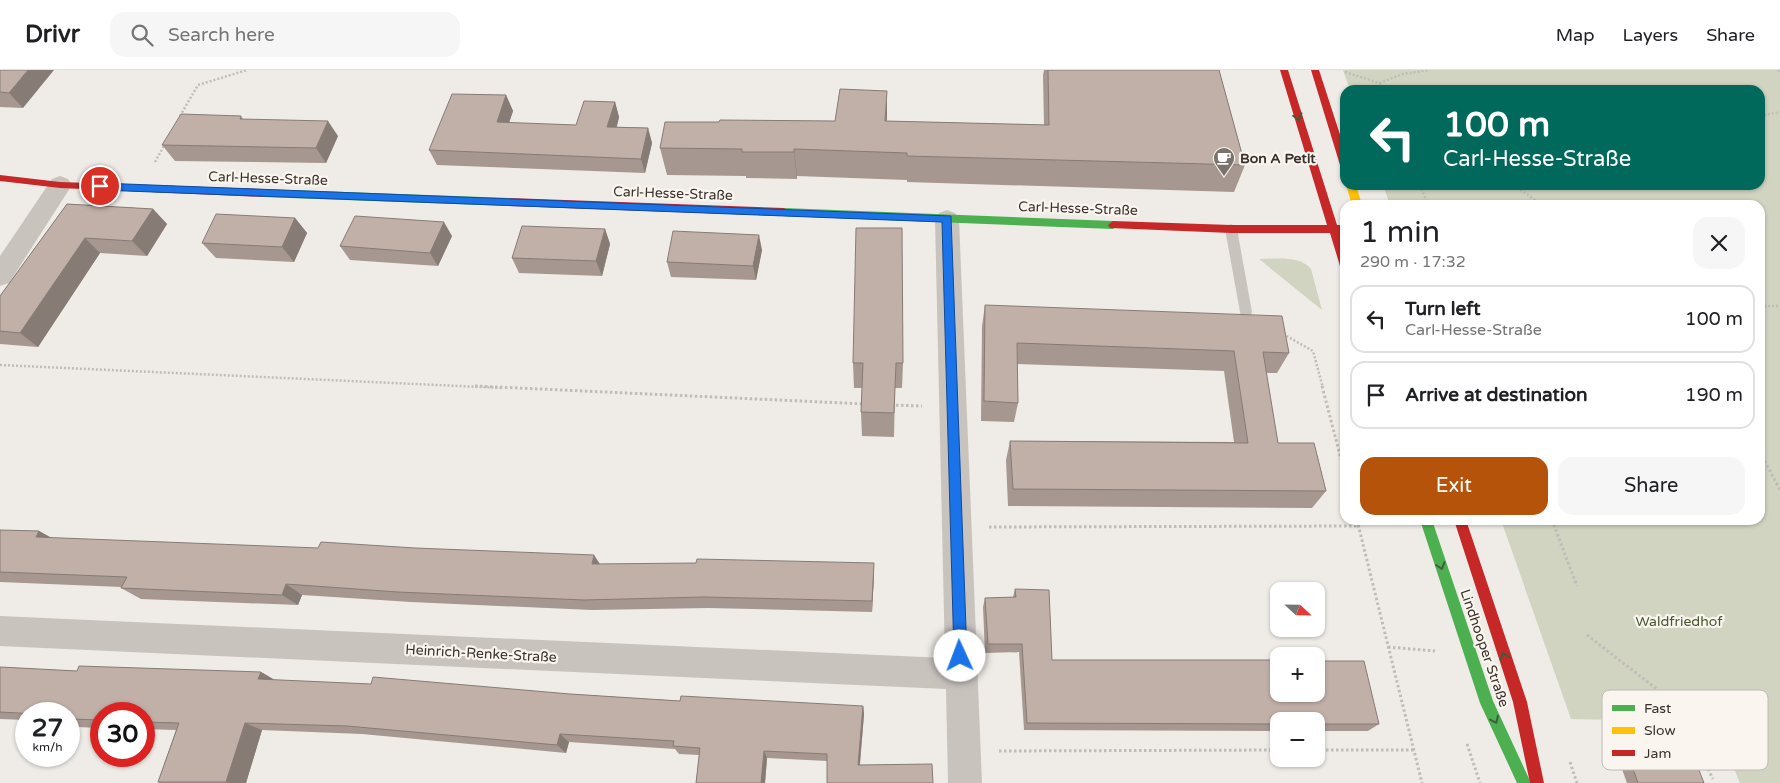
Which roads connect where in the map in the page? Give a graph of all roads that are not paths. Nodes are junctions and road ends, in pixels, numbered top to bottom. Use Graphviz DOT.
graph roads {
  1 [pos="1284,70"];
  2 [pos="1315,70"];
  3 [pos="1340,149"];
  4 [pos="0,178"];
  5 [pos="60,184"];
  6 [pos="947,219"];
  7 [pos="1231,229"];
  8 [pos="1339,229"];
  9 [pos="0,276"];
  10 [pos="1246,312"];
  11 [pos="1428,525"];
  12 [pos="1462,525"];
  13 [pos="0,631"];
  14 [pos="961,674"];
  15 [pos="965,783"];
  16 [pos="1524,783"];
  17 [pos="1537,783"];
  1 -- 8 [label="street, one-way"];
  2 -- 3 [label="street"];
  4 -- 5 [label="street, Carl-Hesse-Straße"];
  5 -- 6 [label="street, Carl-Hesse-Straße"];
  5 -- 9 [label="street"];
  6 -- 7 [label="street, Carl-Hesse-Straße"];
  6 -- 14 [label="street"];
  7 -- 8 [label="street, Carl-Hesse-Straße"];
  7 -- 10 [label="lane"];
  11 -- 16 [label="street, Lindhooper Straße, one-way"];
  17 -- 12 [label="street, Lindhooper Straße, one-way"];
  13 -- 14 [label="street, Heinrich-Renke-Straße"];
  14 -- 15 [label="street"];
}
